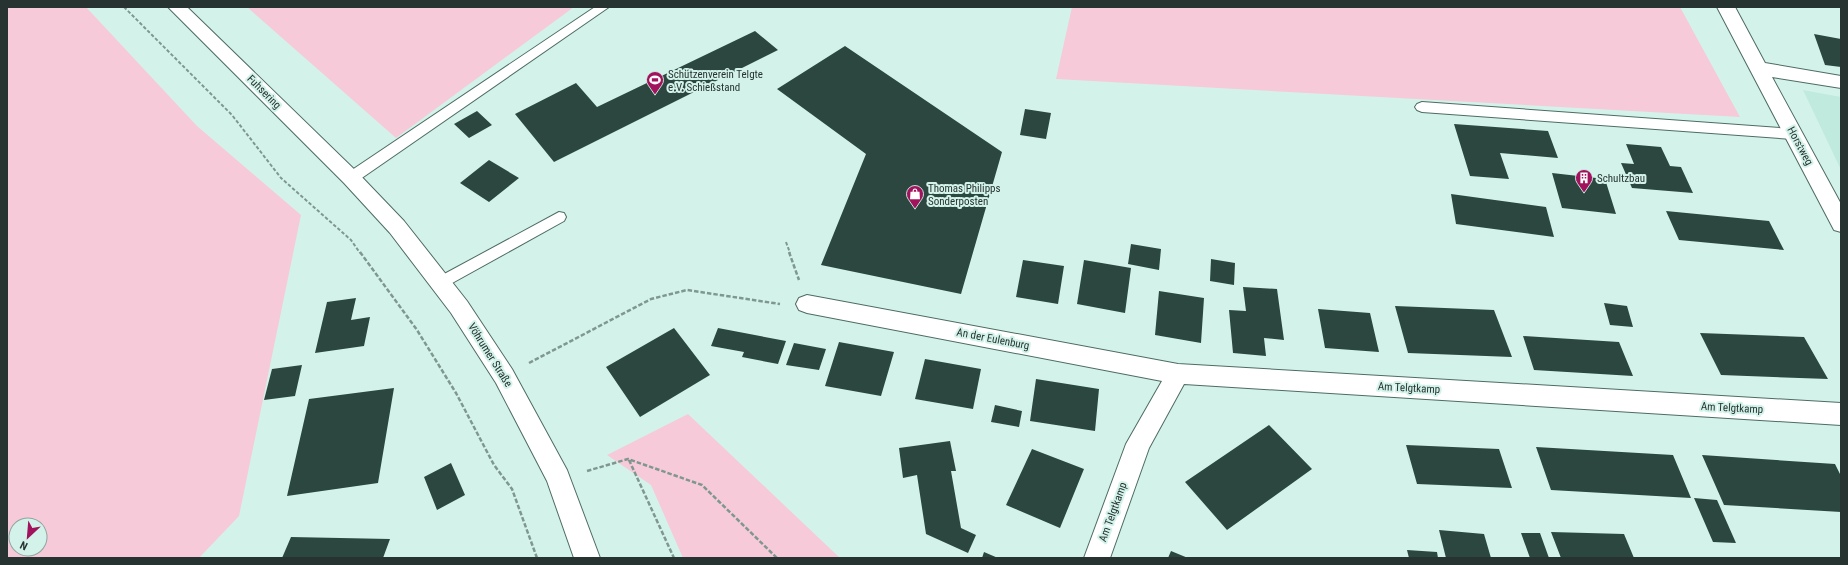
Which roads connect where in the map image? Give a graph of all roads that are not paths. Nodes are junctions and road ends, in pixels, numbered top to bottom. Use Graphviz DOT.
graph roads {
  1 [pos="177,7"];
  2 [pos="603,7"];
  3 [pos="1726,7"];
  4 [pos="1758,68"];
  5 [pos="1841,82"];
  6 [pos="1422,107"];
  7 [pos="1793,134"];
  8 [pos="351,178"];
  9 [pos="559,217"];
  10 [pos="1841,224"];
  11 [pos="440,282"];
  12 [pos="807,304"];
  13 [pos="1178,374"];
  14 [pos="1841,414"];
  15 [pos="587,558"];
  16 [pos="1097,558"];
  1 -- 8 [label="street, Fuhsering"];
  2 -- 8 [label="lane"];
  3 -- 4 [label="street, Horstweg"];
  4 -- 5 [label="street"];
  4 -- 7 [label="street, Horstweg"];
  6 -- 7 [label="lane"];
  7 -- 10 [label="street, Horstweg"];
  8 -- 11 [label="street, Vöhrumer Straße"];
  9 -- 11 [label="lane"];
  11 -- 15 [label="street, Vöhrumer Straße"];
  12 -- 13 [label="street, An der Eulenburg"];
  13 -- 14 [label="street, Am Telgtkamp"];
  13 -- 16 [label="street, Am Telgtkamp"];
}
